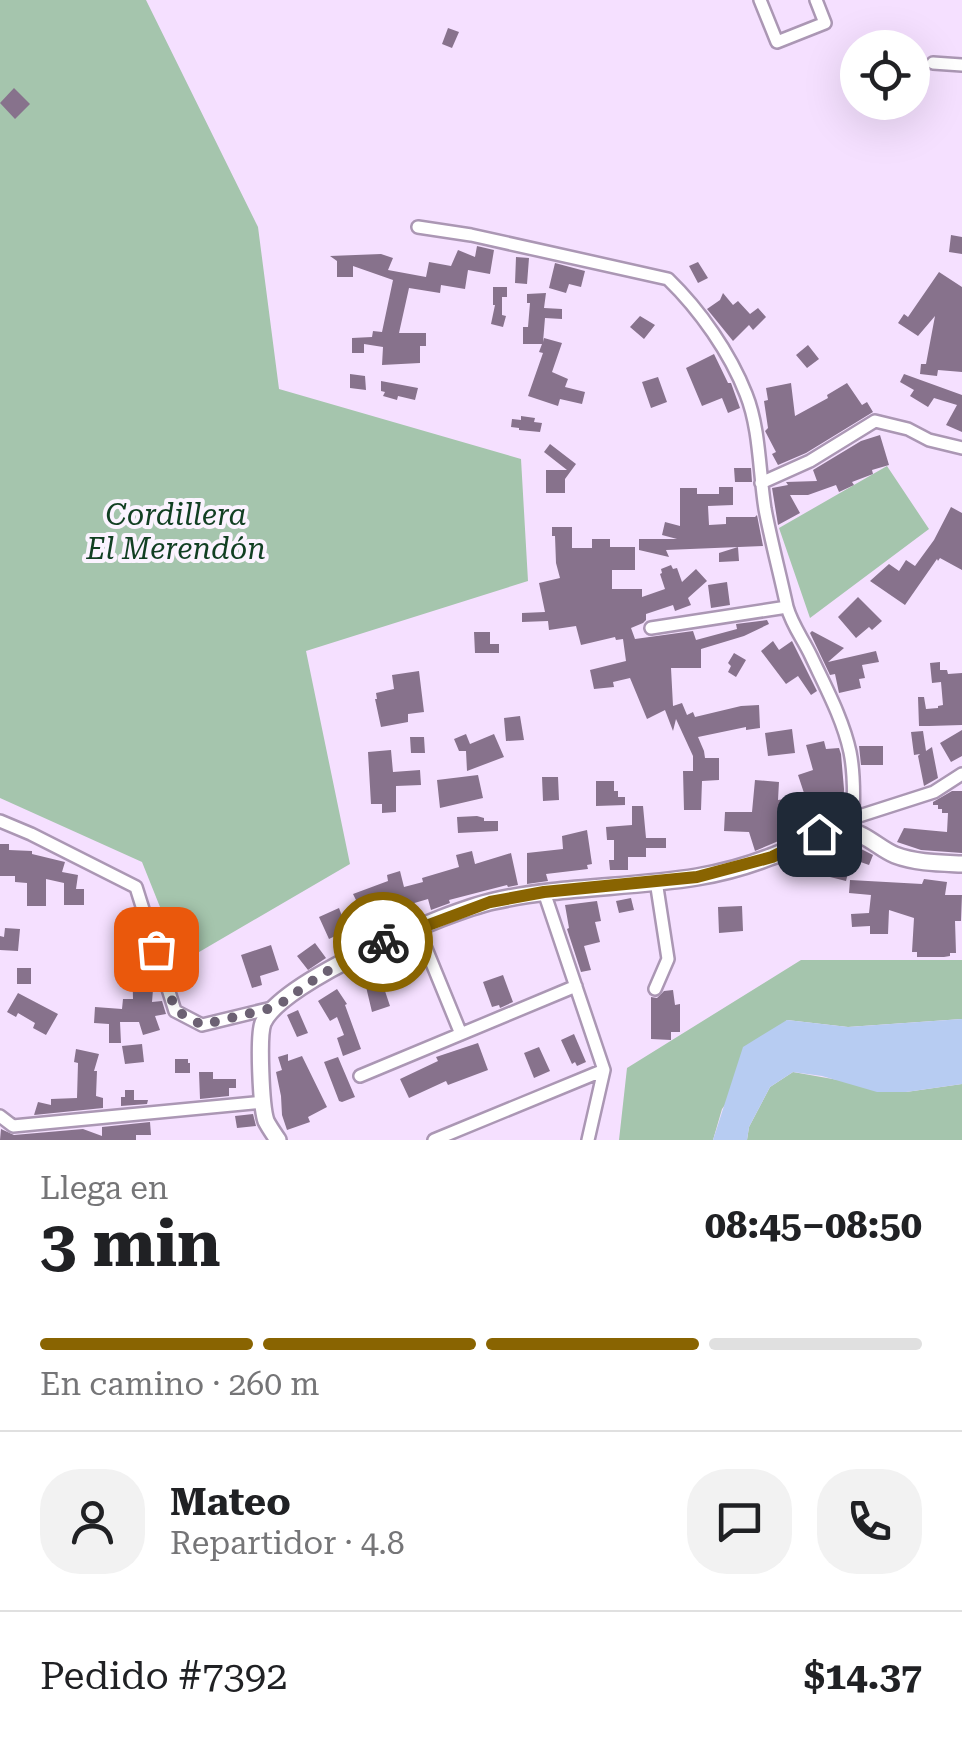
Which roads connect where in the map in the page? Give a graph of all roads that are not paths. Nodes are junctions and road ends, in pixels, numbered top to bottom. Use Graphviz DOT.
graph roads {
  1 [pos="760,0"];
  2 [pos="816,0"];
  3 [pos="933,63"];
  4 [pos="962,65"];
  5 [pos="418,226"];
  6 [pos="962,448"];
  7 [pos="761,483"];
  8 [pos="787,607"];
  9 [pos="651,628"];
  10 [pos="962,774"];
  11 [pos="0,822"];
  12 [pos="853,824"];
  13 [pos="962,864"];
  14 [pos="656,881"];
  15 [pos="544,892"];
  16 [pos="418,928"];
  17 [pos="576,986"];
  18 [pos="655,989"];
  19 [pos="276,1007"];
  20 [pos="460,1034"];
  21 [pos="604,1070"];
  22 [pos="360,1076"];
  23 [pos="263,1102"];
  24 [pos="0,1116"];
  25 [pos="278,1140"];
  26 [pos="434,1140"];
  27 [pos="588,1140"];
  1 -- 2 [label="street"];
  3 -- 4 [label="street"];
  5 -- 7 [label="street"];
  6 -- 7 [label="street"];
  7 -- 8 [label="street"];
  8 -- 9 [label="street"];
  8 -- 12 [label="street"];
  10 -- 12 [label="street"];
  11 -- 19 [label="street"];
  12 -- 13 [label="street"];
  12 -- 14 [label="street"];
  14 -- 15 [label="street"];
  14 -- 18 [label="street"];
  15 -- 16 [label="street"];
  15 -- 17 [label="street"];
  16 -- 19 [label="street"];
  16 -- 20 [label="street"];
  17 -- 20 [label="street"];
  17 -- 21 [label="street"];
  19 -- 23 [label="street"];
  20 -- 22 [label="street"];
  21 -- 26 [label="street"];
  21 -- 27 [label="street"];
  23 -- 24 [label="street"];
  23 -- 25 [label="street"];
}
